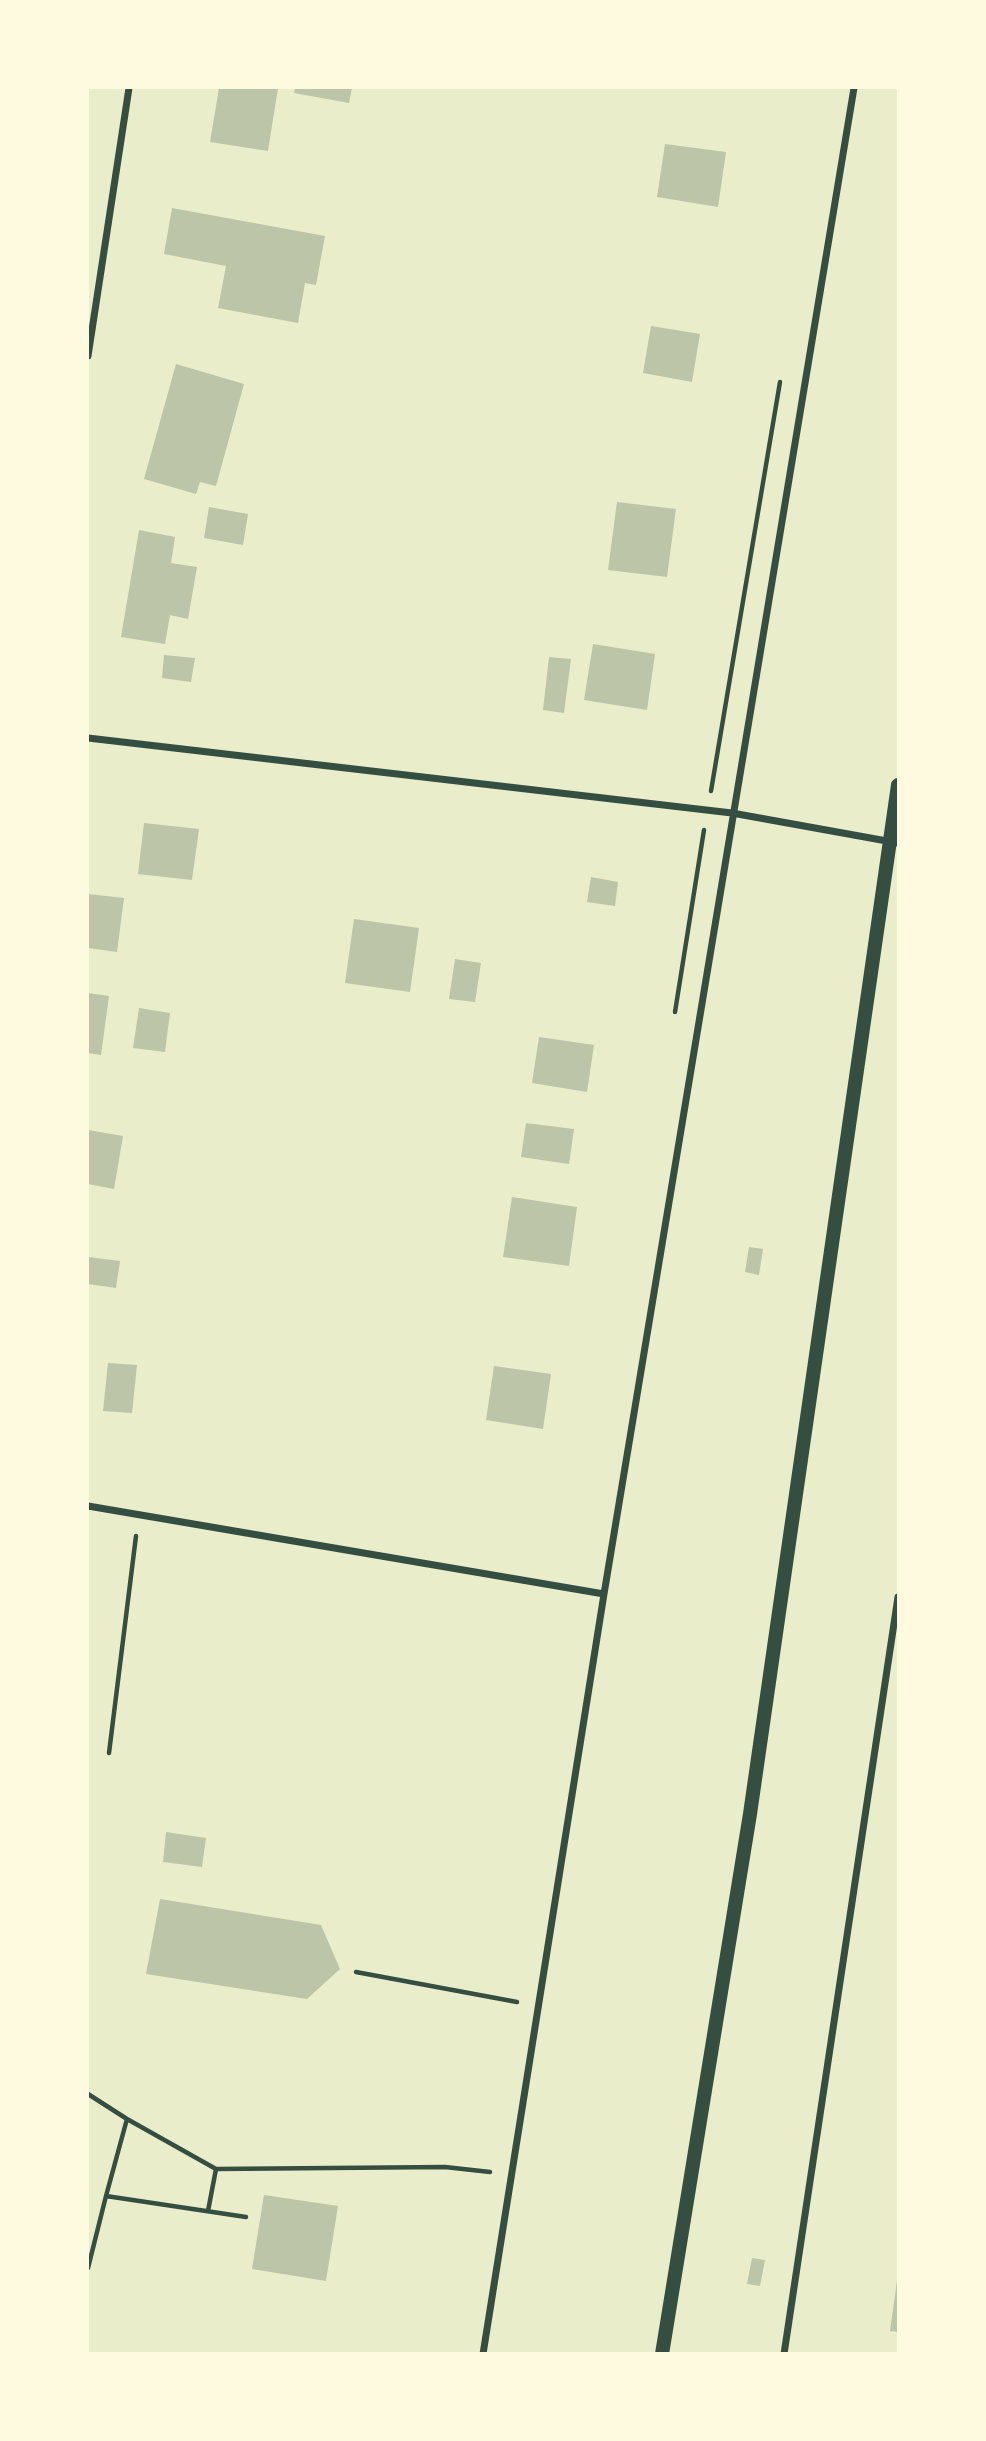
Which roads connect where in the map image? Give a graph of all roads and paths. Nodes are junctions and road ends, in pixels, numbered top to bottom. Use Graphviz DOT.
graph roads {
  1 [pos="130,88"];
  2 [pos="854,88"];
  3 [pos="88,356"];
  4 [pos="88,738"];
  5 [pos="898,785"];
  6 [pos="732,813"];
  7 [pos="894,842"];
  8 [pos="88,1506"];
  9 [pos="139,1515"];
  10 [pos="604,1594"];
  11 [pos="898,1597"];
  12 [pos="109,1753"];
  13 [pos="356,1972"];
  14 [pos="519,2002"];
  15 [pos="88,2094"];
  16 [pos="127,2119"];
  17 [pos="216,2169"];
  18 [pos="512,2175"];
  19 [pos="106,2196"];
  20 [pos="208,2211"];
  21 [pos="246,2217"];
  22 [pos="88,2268"];
  23 [pos="483,2354"];
  24 [pos="662,2354"];
  25 [pos="784,2354"];
  1 -- 3 [label="street"];
  2 -- 6 [label="street"];
  4 -- 6 [label="street"];
  5 -- 7 [label="main road"];
  6 -- 7 [label="street"];
  6 -- 10 [label="street"];
  7 -- 24 [label="main road"];
  8 -- 9 [label="street"];
  9 -- 10 [label="street"];
  9 -- 12 [label="path"];
  10 -- 18 [label="street"];
  11 -- 25 [label="street"];
  13 -- 14 [label="path"];
  15 -- 16 [label="path"];
  16 -- 17 [label="path"];
  16 -- 19 [label="path"];
  17 -- 18 [label="path"];
  17 -- 20 [label="path"];
  18 -- 23 [label="street"];
  19 -- 20 [label="path"];
  19 -- 22 [label="path"];
  20 -- 21 [label="path"];
}
